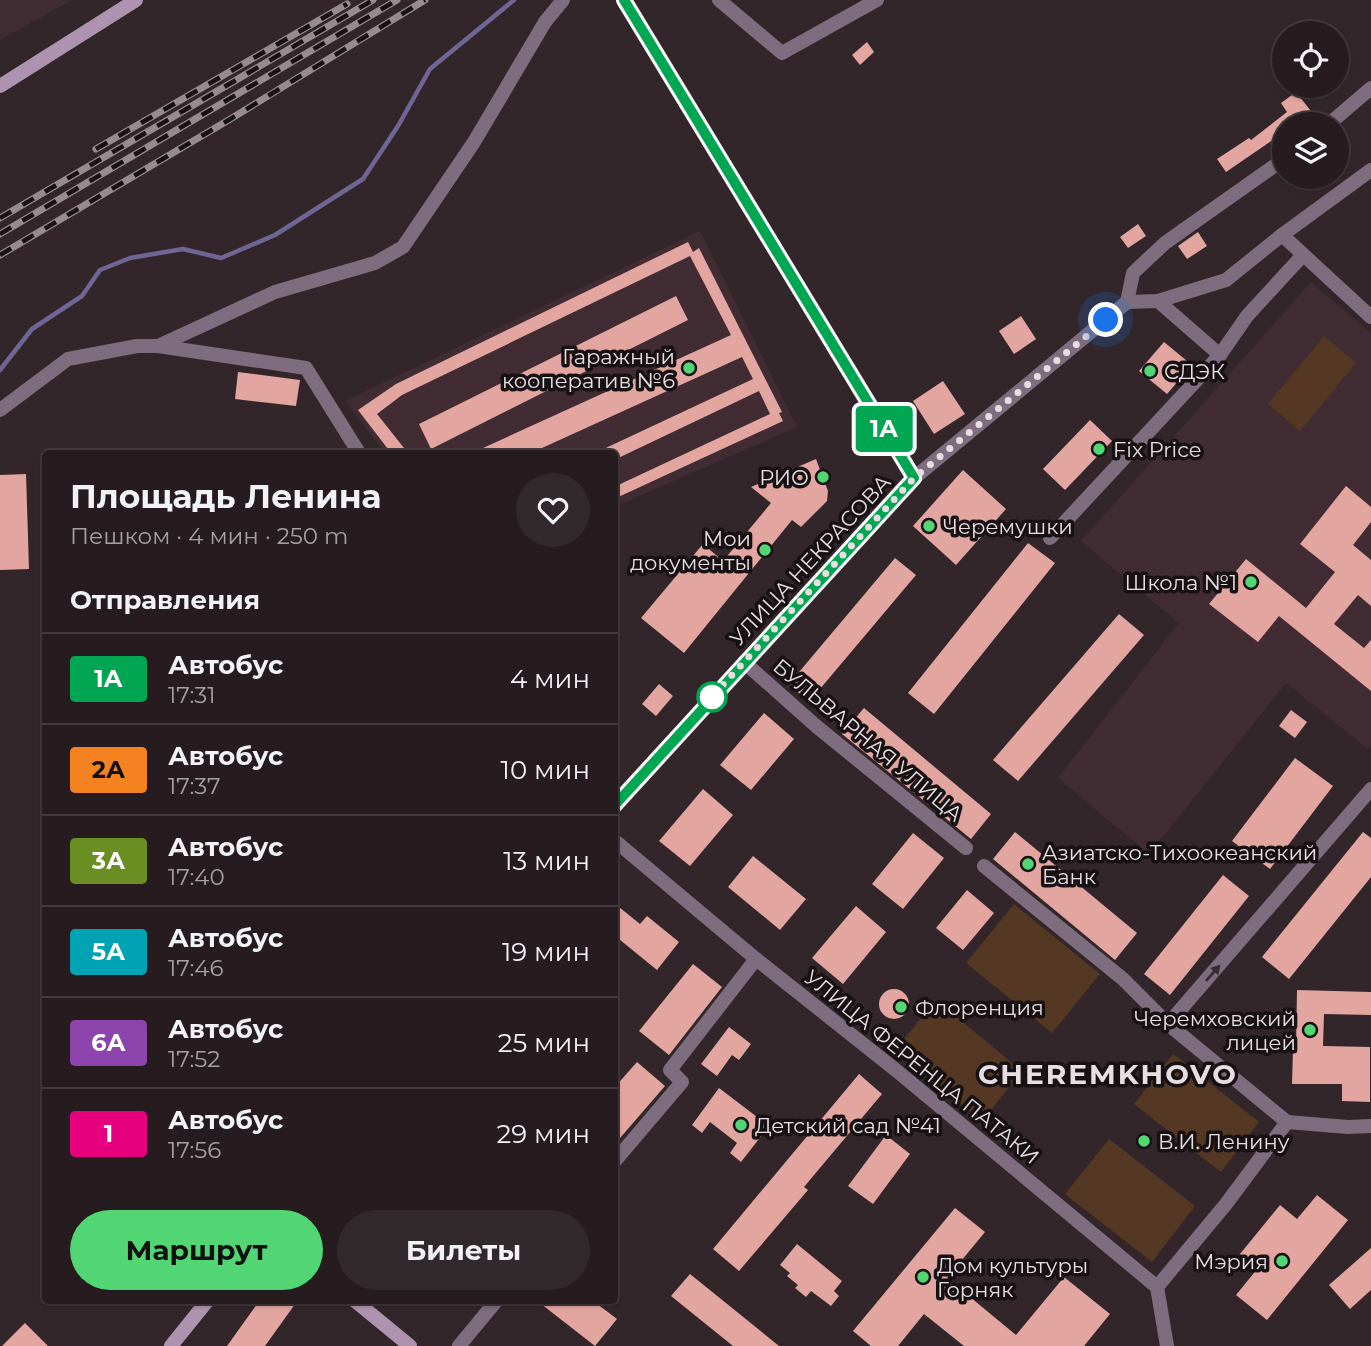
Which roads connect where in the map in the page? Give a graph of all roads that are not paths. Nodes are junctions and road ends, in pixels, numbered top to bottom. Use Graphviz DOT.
graph roads {
  1 [pos="136,0"];
  2 [pos="564,0"];
  3 [pos="624,0"];
  4 [pos="719,0"];
  5 [pos="877,0"];
  6 [pos="0,86"];
  7 [pos="1371,88"];
  8 [pos="1343,112"];
  9 [pos="1272,168"];
  10 [pos="1371,170"];
  11 [pos="1282,235"];
  12 [pos="1303,256"];
  13 [pos="1158,301"];
  14 [pos="1127,302"];
  15 [pos="1371,317"];
  16 [pos="158,346"];
  17 [pos="1220,355"];
  18 [pos="0,410"];
  19 [pos="357,450"];
  20 [pos="914,478"];
  21 [pos="1051,538"];
  22 [pos="744,662"];
  23 [pos="1371,789"];
  24 [pos="618,801"];
  25 [pos="618,844"];
  26 [pos="966,848"];
  27 [pos="984,866"];
  28 [pos="756,960"];
  29 [pos="1168,1024"];
  30 [pos="1287,1122"];
  31 [pos="1371,1126"];
  32 [pos="618,1157"];
  33 [pos="1157,1287"];
  34 [pos="205,1304"];
  35 [pos="359,1304"];
  36 [pos="494,1304"];
  37 [pos="171,1346"];
  38 [pos="410,1346"];
  39 [pos="459,1346"];
  40 [pos="1167,1346"];
  1 -- 6 [label="main road"];
  2 -- 16 [label="street"];
  3 -- 20 [label="main road"];
  4 -- 5 [label="street"];
  7 -- 8 [label="street"];
  9 -- 14 [label="street"];
  10 -- 11 [label="street"];
  11 -- 12 [label="street"];
  11 -- 13 [label="street"];
  12 -- 15 [label="street"];
  12 -- 17 [label="street"];
  13 -- 14 [label="street"];
  13 -- 17 [label="street"];
  14 -- 20 [label="street, УЛИЦА НЕКРАСОВА"];
  16 -- 18 [label="street"];
  16 -- 19 [label="street"];
  17 -- 21 [label="street"];
  20 -- 22 [label="main road, УЛИЦА НЕКРАСОВА"];
  22 -- 24 [label="main road, УЛИЦА НЕКРАСОВА"];
  22 -- 26 [label="street, БУЛЬВАРНАЯ УЛИЦА"];
  29 -- 23 [label="street, one-way"];
  25 -- 28 [label="street, УЛИЦА ФЕРЕНЦА ПАТАКИ"];
  27 -- 29 [label="street"];
  28 -- 32 [label="street"];
  28 -- 33 [label="street, УЛИЦА ФЕРЕНЦА ПАТАКИ"];
  29 -- 30 [label="street"];
  30 -- 31 [label="street"];
  30 -- 33 [label="street"];
  33 -- 40 [label="street"];
  34 -- 37 [label="main road"];
  35 -- 38 [label="main road"];
  36 -- 39 [label="street"];
}
